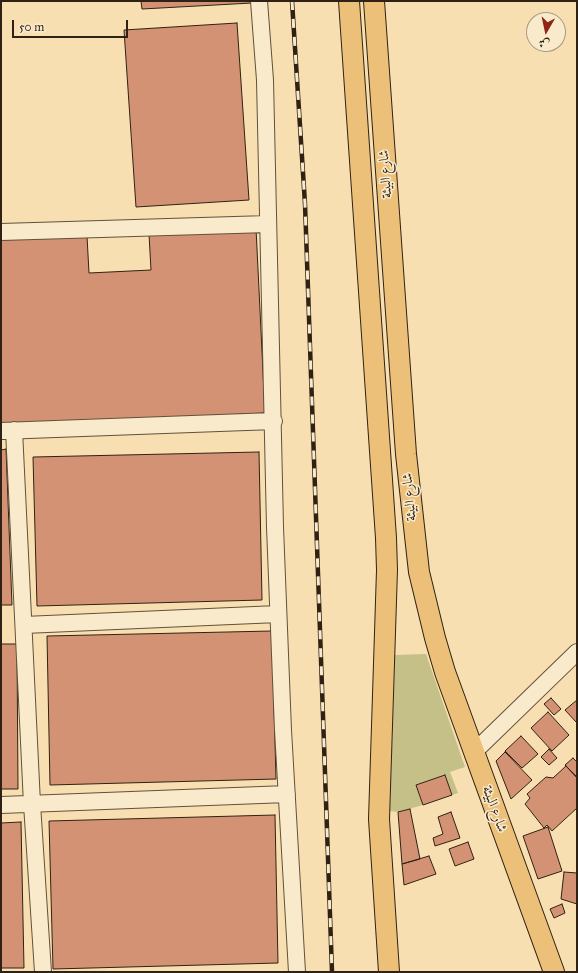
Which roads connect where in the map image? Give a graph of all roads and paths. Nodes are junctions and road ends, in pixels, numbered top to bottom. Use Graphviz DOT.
graph roads {
  1 [pos="259,1"];
  2 [pos="349,1"];
  3 [pos="374,1"];
  4 [pos="381,96"];
  5 [pos="357,97"];
  6 [pos="386,169"];
  7 [pos="362,170"];
  8 [pos="268,224"];
  9 [pos="1,232"];
  10 [pos="394,280"];
  11 [pos="369,282"];
  12 [pos="274,421"];
  13 [pos="8,431"];
  14 [pos="406,454"];
  15 [pos="380,456"];
  16 [pos="278,614"];
  17 [pos="24,624"];
  18 [pos="577,652"];
  19 [pos="474,752"];
  20 [pos="287,794"];
  21 [pos="32,804"];
  22 [pos="1,805"];
  23 [pos="44,972"];
  24 [pos="297,972"];
  25 [pos="389,972"];
  26 [pos="554,972"];
  1 -- 8 [label="street"];
  2 -- 5 [label="main road, شارع البيئة"];
  3 -- 4 [label="main road, شارع البيئة"];
  4 -- 5 [label="main road"];
  4 -- 6 [label="main road, شارع البيئة"];
  5 -- 7 [label="main road, شارع البيئة"];
  6 -- 7 [label="main road"];
  6 -- 10 [label="main road, شارع البيئة"];
  7 -- 11 [label="main road, شارع البيئة"];
  8 -- 9 [label="street"];
  8 -- 12 [label="street"];
  10 -- 11 [label="main road"];
  10 -- 14 [label="main road, شارع البيئة"];
  11 -- 15 [label="main road, شارع البيئة"];
  12 -- 13 [label="street"];
  12 -- 16 [label="street"];
  13 -- 17 [label="street"];
  14 -- 15 [label="main road"];
  14 -- 19 [label="main road, شارع البيئة"];
  15 -- 25 [label="main road, شارع البيئة"];
  16 -- 17 [label="street"];
  16 -- 20 [label="street"];
  17 -- 21 [label="street"];
  18 -- 19 [label="street"];
  19 -- 26 [label="main road, شارع البيئة"];
  20 -- 21 [label="street"];
  20 -- 24 [label="street"];
  21 -- 22 [label="street"];
  21 -- 23 [label="street"];
}
